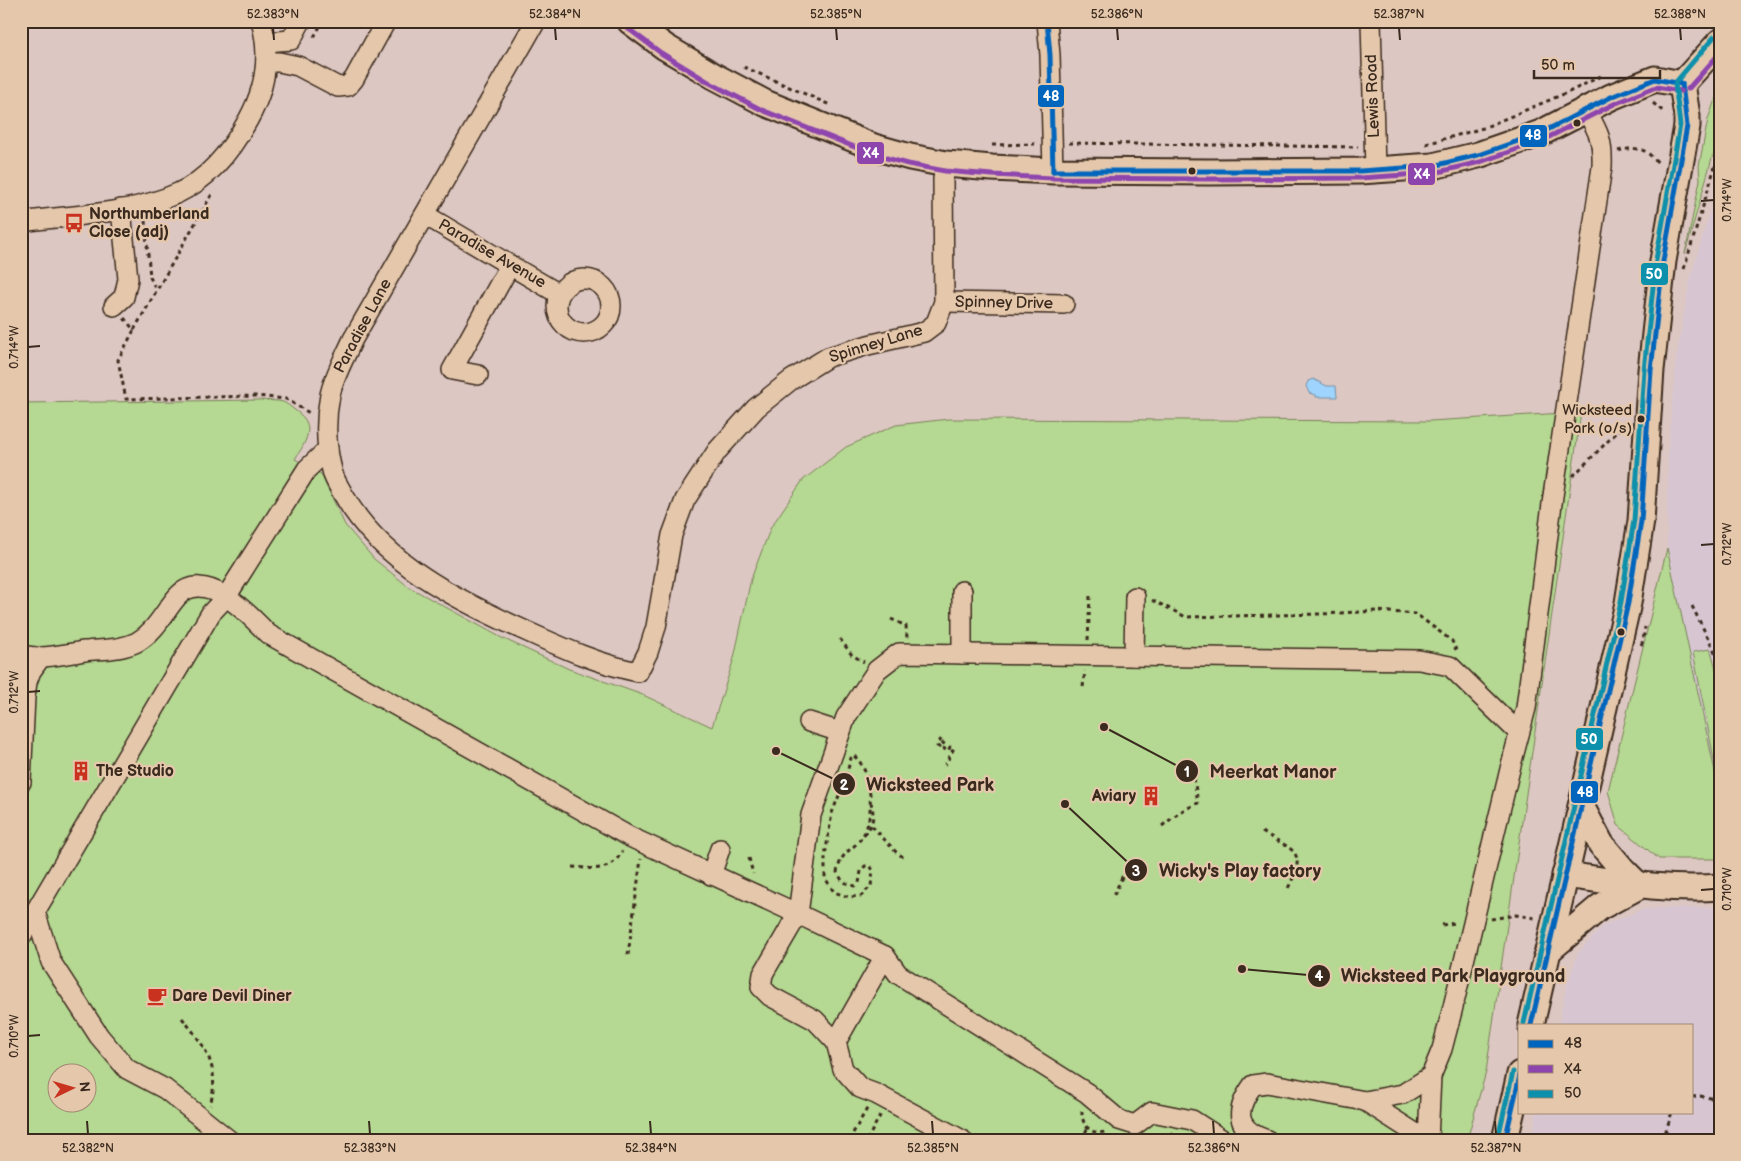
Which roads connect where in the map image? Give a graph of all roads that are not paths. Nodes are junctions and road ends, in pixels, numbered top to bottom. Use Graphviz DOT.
graph roads {
  1 [pos="261,21"];
  2 [pos="301,21"];
  3 [pos="386,21"];
  4 [pos="536,21"];
  5 [pos="630,21"];
  6 [pos="1047,21"];
  7 [pos="1371,21"];
  8 [pos="266,42"];
  9 [pos="1720,42"];
  10 [pos="267,62"];
  11 [pos="1682,84"];
  12 [pos="1586,110"];
  13 [pos="946,164"];
  14 [pos="1375,170"];
  15 [pos="1053,171"];
  16 [pos="121,209"];
  17 [pos="425,215"];
  18 [pos="21,222"];
  19 [pos="510,265"];
  20 [pos="559,294"];
  21 [pos="944,302"];
  22 [pos="1064,304"];
  23 [pos="114,306"];
  24 [pos="478,375"];
  25 [pos="328,449"];
  26 [pos="962,591"];
  27 [pos="226,597"];
  28 [pos="1135,597"];
  29 [pos="962,654"];
  30 [pos="21,655"];
  31 [pos="1134,656"];
  32 [pos="41,657"];
  33 [pos="638,672"];
  34 [pos="23,719"];
  35 [pos="809,722"];
  36 [pos="840,732"];
  37 [pos="1519,733"];
  38 [pos="21,782"];
  39 [pos="1581,806"];
  40 [pos="720,849"];
  41 [pos="710,874"];
  42 [pos="1565,875"];
  43 [pos="1639,886"];
  44 [pos="1720,887"];
  45 [pos="35,912"];
  46 [pos="798,914"];
  47 [pos="21,938"];
  48 [pos="1549,950"];
  49 [pos="885,956"];
  50 [pos="1531,1024"];
  51 [pos="836,1042"];
  52 [pos="1432,1076"];
  53 [pos="1518,1083"];
  54 [pos="1365,1101"];
  55 [pos="1243,1125"];
  56 [pos="229,1140"];
  57 [pos="962,1140"];
  58 [pos="1224,1140"];
  59 [pos="1267,1140"];
  60 [pos="1427,1140"];
  61 [pos="1505,1140"];
  1 -- 8 [label="street"];
  2 -- 8 [label="street"];
  3 -- 10 [label="street"];
  4 -- 17 [label="street, Paradise Lane"];
  5 -- 13 [label="main road"];
  6 -- 15 [label="street"];
  7 -- 14 [label="street, Lewis Road"];
  8 -- 10 [label="street"];
  9 -- 11 [label="main road"];
  10 -- 16 [label="street"];
  11 -- 12 [label="main road"];
  11 -- 39 [label="main road"];
  12 -- 14 [label="main road"];
  12 -- 37 [label="street"];
  13 -- 15 [label="main road"];
  13 -- 21 [label="street, Spinney Lane"];
  14 -- 15 [label="main road"];
  16 -- 18 [label="street"];
  16 -- 23 [label="street"];
  17 -- 19 [label="street, Paradise Avenue"];
  17 -- 25 [label="street, Paradise Lane"];
  19 -- 20 [label="street, Paradise Avenue"];
  19 -- 24 [label="street"];
  21 -- 22 [label="street, Spinney Drive"];
  21 -- 33 [label="street, Spinney Lane"];
  25 -- 27 [label="street"];
  25 -- 33 [label="street, Paradise Lane"];
  26 -- 29 [label="street"];
  27 -- 32 [label="street"];
  27 -- 41 [label="street"];
  27 -- 45 [label="street"];
  28 -- 31 [label="street"];
  29 -- 31 [label="street"];
  29 -- 36 [label="street"];
  30 -- 32 [label="street"];
  31 -- 37 [label="street"];
  32 -- 34 [label="street"];
  34 -- 38 [label="street"];
  35 -- 36 [label="street"];
  36 -- 46 [label="street"];
  37 -- 52 [label="street"];
  39 -- 42 [label="main road"];
  39 -- 43 [label="main road"];
  40 -- 41 [label="street"];
  41 -- 46 [label="street"];
  42 -- 43 [label="main road"];
  42 -- 48 [label="main road"];
  43 -- 44 [label="main road"];
  43 -- 48 [label="main road"];
  45 -- 47 [label="street"];
  45 -- 56 [label="street"];
  46 -- 49 [label="street"];
  46 -- 51 [label="street"];
  48 -- 50 [label="main road"];
  49 -- 51 [label="street"];
  49 -- 58 [label="street"];
  51 -- 57 [label="street"];
  52 -- 54 [label="street"];
  52 -- 60 [label="street"];
  53 -- 61 [label="main road"];
  54 -- 55 [label="street"];
  54 -- 60 [label="street"];
  55 -- 58 [label="street"];
  55 -- 59 [label="street"];
}
